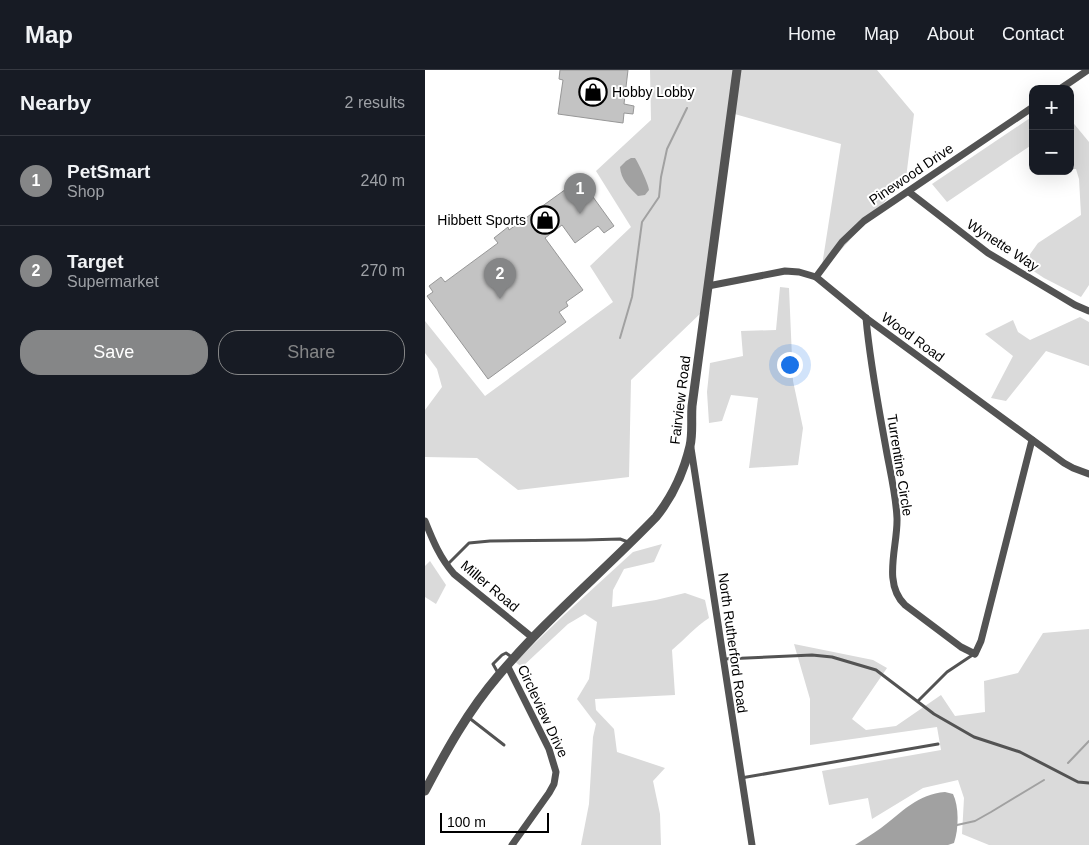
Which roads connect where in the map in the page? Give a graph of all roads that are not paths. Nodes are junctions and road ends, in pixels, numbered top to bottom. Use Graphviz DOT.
graph roads {
  1 [pos="737,70"];
  2 [pos="1088,70"];
  3 [pos="1066,85"];
  4 [pos="1029,110"];
  5 [pos="909,192"];
  6 [pos="816,277"];
  7 [pos="708,286"];
  8 [pos="1089,312"];
  9 [pos="866,318"];
  10 [pos="1032,440"];
  11 [pos="690,445"];
  12 [pos="1089,474"];
  13 [pos="425,521"];
  14 [pos="631,543"];
  15 [pos="447,565"];
  16 [pos="533,638"];
  17 [pos="975,654"];
  18 [pos="723,659"];
  19 [pos="510,662"];
  20 [pos="918,701"];
  21 [pos="467,716"];
  22 [pos="938,744"];
  23 [pos="504,745"];
  24 [pos="741,778"];
  25 [pos="1089,783"];
  26 [pos="425,791"];
  27 [pos="511,845"];
  28 [pos="752,845"];
  1 -- 7 [label="street, Fairview Road"];
  2 -- 3 [label="street"];
  4 -- 5 [label="street, Pinewood Drive"];
  5 -- 6 [label="street, Pinewood Drive"];
  5 -- 8 [label="street, Wynette Way"];
  6 -- 7 [label="street, Wood Road"];
  6 -- 9 [label="street, Wood Road"];
  7 -- 11 [label="street, Fairview Road"];
  9 -- 10 [label="street, Wood Road"];
  9 -- 17 [label="street, Turrentine Circle"];
  10 -- 12 [label="street, Wood Road"];
  10 -- 17 [label="street"];
  11 -- 14 [label="street, Fairview Road"];
  11 -- 18 [label="street, North Rutherford Road"];
  13 -- 15 [label="street, Miller Road"];
  14 -- 15 [label="lane"];
  14 -- 16 [label="street, Fairview Road"];
  15 -- 16 [label="street, Miller Road"];
  16 -- 19 [label="street, Fairview Road"];
  17 -- 20 [label="lane"];
  18 -- 20 [label="lane"];
  18 -- 24 [label="street, North Rutherford Road"];
  19 -- 21 [label="street, Fairview Road"];
  19 -- 27 [label="street, Circleview Drive"];
  20 -- 25 [label="lane"];
  21 -- 23 [label="lane"];
  21 -- 26 [label="street, Fairview Road"];
  22 -- 24 [label="lane"];
  24 -- 28 [label="street, North Rutherford Road"];
}
